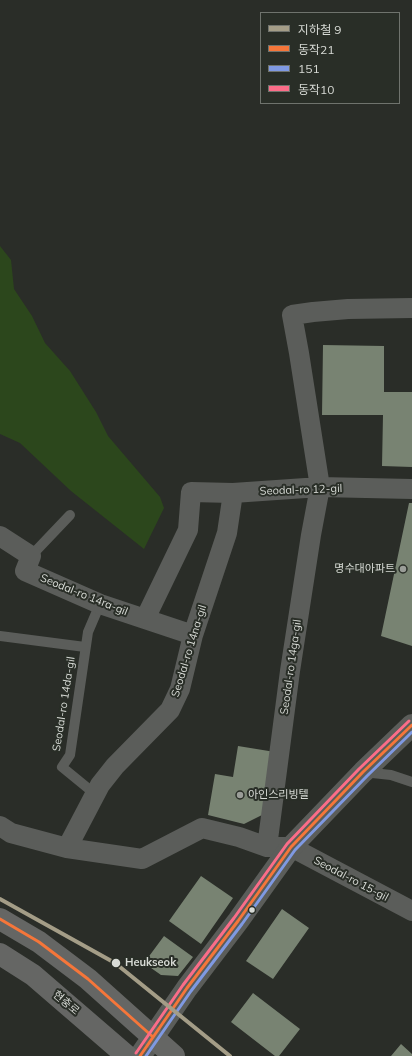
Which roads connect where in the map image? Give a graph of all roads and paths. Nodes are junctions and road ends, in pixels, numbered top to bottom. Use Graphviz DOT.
graph roads {
  1 [pos="412,308"];
  2 [pos="320,487"];
  3 [pos="412,489"];
  4 [pos="233,493"];
  5 [pos="70,515"];
  6 [pos="0,536"];
  7 [pos="31,556"];
  8 [pos="100,604"];
  9 [pos="145,619"];
  10 [pos="193,635"];
  11 [pos="0,636"];
  12 [pos="85,647"];
  13 [pos="412,726"];
  14 [pos="363,772"];
  15 [pos="412,782"];
  16 [pos="95,794"];
  17 [pos="0,826"];
  18 [pos="267,847"];
  19 [pos="291,847"];
  20 [pos="67,848"];
  21 [pos="412,911"];
  22 [pos="0,920"];
  23 [pos="0,954"];
  24 [pos="153,1037"];
  25 [pos="128,1056"];
  26 [pos="140,1056"];
  27 [pos="174,1056"];
  1 -- 2 [label="street, Seodal-ro 14ga-gil"];
  2 -- 3 [label="street, Seodal-ro 12-gil"];
  2 -- 4 [label="street, Seodal-ro 12-gil"];
  2 -- 18 [label="street, Seodal-ro 14ga-gil"];
  4 -- 9 [label="street, Seodal-ro 12-gil"];
  4 -- 10 [label="street, Seodal-ro 14na-gil"];
  5 -- 7 [label="lane"];
  6 -- 7 [label="street"];
  7 -- 8 [label="street, Seodal-ro 14ra-gil"];
  8 -- 9 [label="street, Seodal-ro 14ra-gil"];
  8 -- 12 [label="lane, Seodal-ro 14da-gil"];
  9 -- 10 [label="street, Seodal-ro 14ra-gil"];
  10 -- 16 [label="street, Seodal-ro 14na-gil"];
  11 -- 12 [label="lane"];
  12 -- 16 [label="lane, Seodal-ro 14da-gil"];
  13 -- 14 [label="street"];
  14 -- 15 [label="lane"];
  14 -- 19 [label="street"];
  16 -- 20 [label="street, Seodal-ro 14na-gil"];
  17 -- 20 [label="street"];
  18 -- 19 [label="street"];
  18 -- 20 [label="street"];
  19 -- 21 [label="street, Seodal-ro 15-gil"];
  19 -- 24 [label="street"];
  22 -- 24 [label="main road"];
  23 -- 25 [label="main road, 현충로"];
  24 -- 26 [label="street"];
  24 -- 27 [label="main road"];
}
